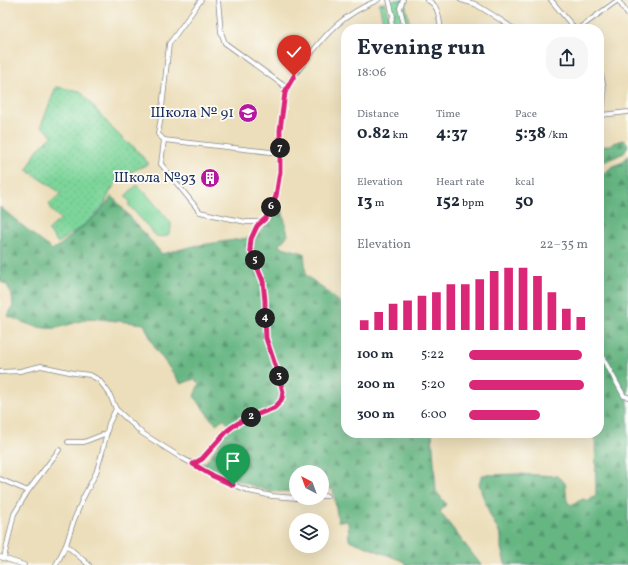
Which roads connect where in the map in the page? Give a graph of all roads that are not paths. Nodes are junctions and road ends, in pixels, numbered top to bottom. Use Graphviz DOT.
graph roads {
  1 [pos="201,0"];
  2 [pos="218,0"];
  3 [pos="378,0"];
  4 [pos="389,0"];
  5 [pos="403,0"];
  6 [pos="428,0"];
  7 [pos="438,0"];
  8 [pos="461,0"];
  9 [pos="551,0"];
  10 [pos="618,0"];
  11 [pos="435,5"];
  12 [pos="628,15"];
  13 [pos="392,24"];
  14 [pos="404,24"];
  15 [pos="440,24"];
  16 [pos="506,24"];
  17 [pos="573,24"];
  18 [pos="584,24"];
  19 [pos="287,88"];
  20 [pos="628,112"];
  21 [pos="604,115"];
  22 [pos="164,140"];
  23 [pos="280,153"];
  24 [pos="262,222"];
  25 [pos="604,360"];
  26 [pos="0,372"];
  27 [pos="628,397"];
  28 [pos="116,409"];
  29 [pos="107,433"];
  30 [pos="68,442"];
  31 [pos="59,450"];
  32 [pos="193,464"];
  33 [pos="0,479"];
  34 [pos="28,491"];
  35 [pos="289,497"];
  36 [pos="66,545"];
  37 [pos="2,557"];
  38 [pos="24,565"];
  39 [pos="56,565"];
  40 [pos="89,565"];
  1 -- 22 [label="street"];
  2 -- 19 [label="street"];
  3 -- 19 [label="street"];
  4 -- 13 [label="street"];
  5 -- 14 [label="street"];
  6 -- 11 [label="street"];
  7 -- 11 [label="street"];
  8 -- 16 [label="street"];
  9 -- 17 [label="street"];
  10 -- 12 [label="street"];
  10 -- 18 [label="street"];
  11 -- 15 [label="street"];
  19 -- 23 [label="street"];
  20 -- 21 [label="street"];
  22 -- 23 [label="street"];
  22 -- 24 [label="street"];
  23 -- 24 [label="street"];
  24 -- 32 [label="street"];
  25 -- 27 [label="street"];
  26 -- 28 [label="street"];
  28 -- 29 [label="street"];
  28 -- 32 [label="street"];
  29 -- 30 [label="street"];
  29 -- 36 [label="street"];
  31 -- 34 [label="street"];
  32 -- 35 [label="street"];
  33 -- 34 [label="street"];
  34 -- 37 [label="street"];
  36 -- 39 [label="street"];
  36 -- 40 [label="street"];
  37 -- 38 [label="street"];
}
